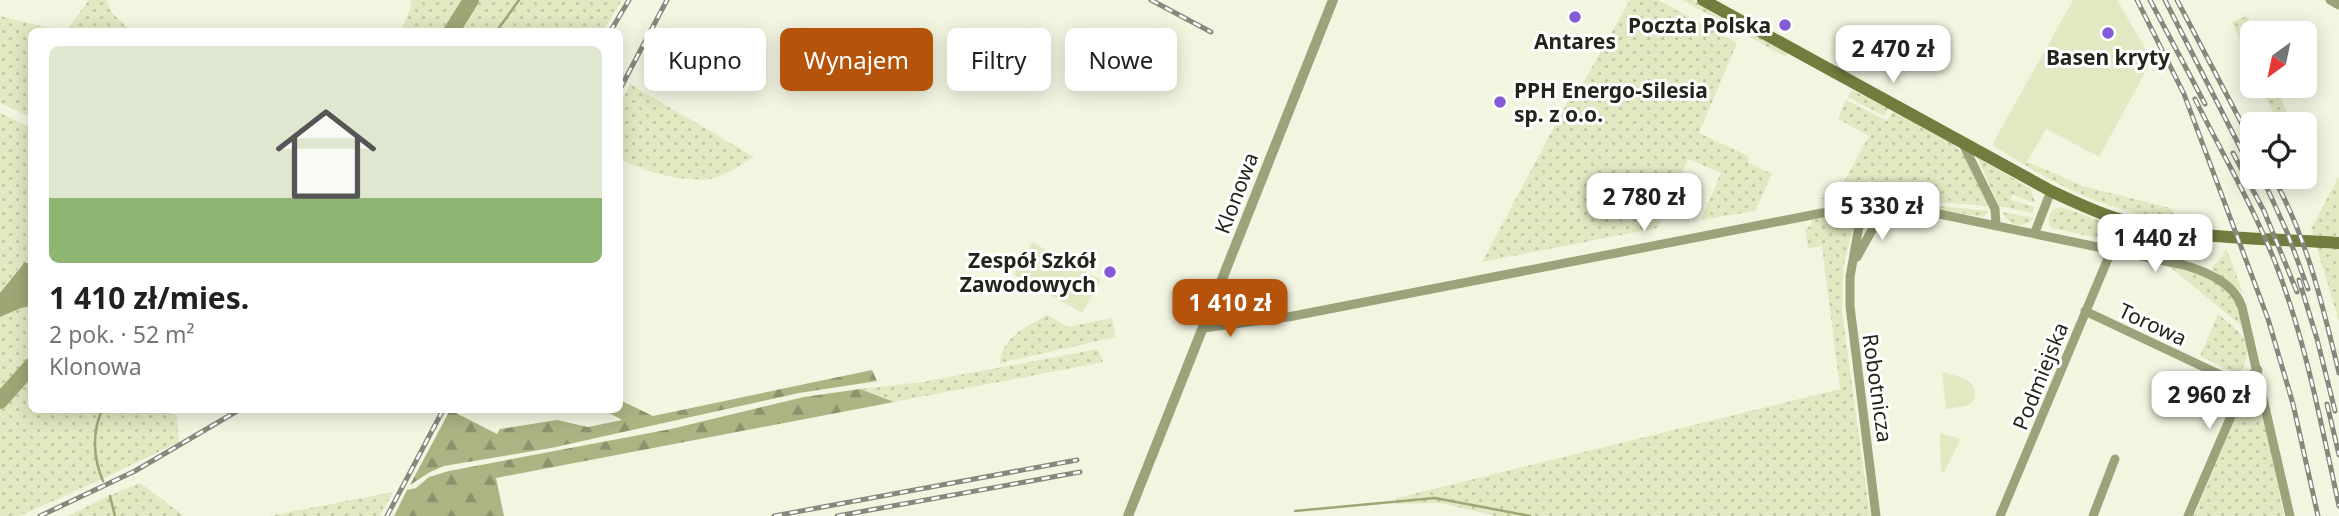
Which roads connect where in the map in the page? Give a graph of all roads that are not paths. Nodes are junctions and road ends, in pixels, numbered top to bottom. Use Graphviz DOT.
graph roads {
  1 [pos="1333,0"];
  2 [pos="1703,0"];
  3 [pos="2330,0"];
  4 [pos="2339,5"];
  5 [pos="1961,141"];
  6 [pos="2051,191"];
  7 [pos="1862,209"];
  8 [pos="1879,209"];
  9 [pos="1996,224"];
  10 [pos="2035,232"];
  11 [pos="2339,243"];
  12 [pos="2112,249"];
  13 [pos="1853,265"];
  14 [pos="1211,309"];
  15 [pos="2085,311"];
  16 [pos="1254,321"];
  17 [pos="1203,328"];
  18 [pos="2258,370"];
  19 [pos="2244,386"];
  20 [pos="2115,459"];
  21 [pos="1128,516"];
  22 [pos="1877,516"];
  23 [pos="2000,516"];
  24 [pos="2093,516"];
  25 [pos="2188,516"];
  26 [pos="2290,516"];
  1 -- 14 [label="street, Klonowa"];
  2 -- 5 [label="main road"];
  3 -- 4 [label="street"];
  5 -- 6 [label="main road"];
  5 -- 9 [label="street"];
  6 -- 10 [label="street"];
  6 -- 11 [label="main road"];
  7 -- 8 [label="street"];
  7 -- 13 [label="street, Robotnicza"];
  7 -- 16 [label="street"];
  8 -- 9 [label="street"];
  8 -- 13 [label="street, Robotnicza"];
  9 -- 10 [label="street"];
  10 -- 12 [label="street"];
  12 -- 15 [label="street, Podmiejska"];
  12 -- 18 [label="street"];
  13 -- 22 [label="street, Robotnicza"];
  14 -- 16 [label="street"];
  14 -- 17 [label="street, Klonowa"];
  15 -- 19 [label="street, Torowa"];
  15 -- 23 [label="street, Podmiejska"];
  16 -- 17 [label="street"];
  17 -- 21 [label="street, Klonowa"];
  18 -- 19 [label="street"];
  18 -- 26 [label="street"];
  19 -- 25 [label="street"];
  20 -- 24 [label="street"];
}
